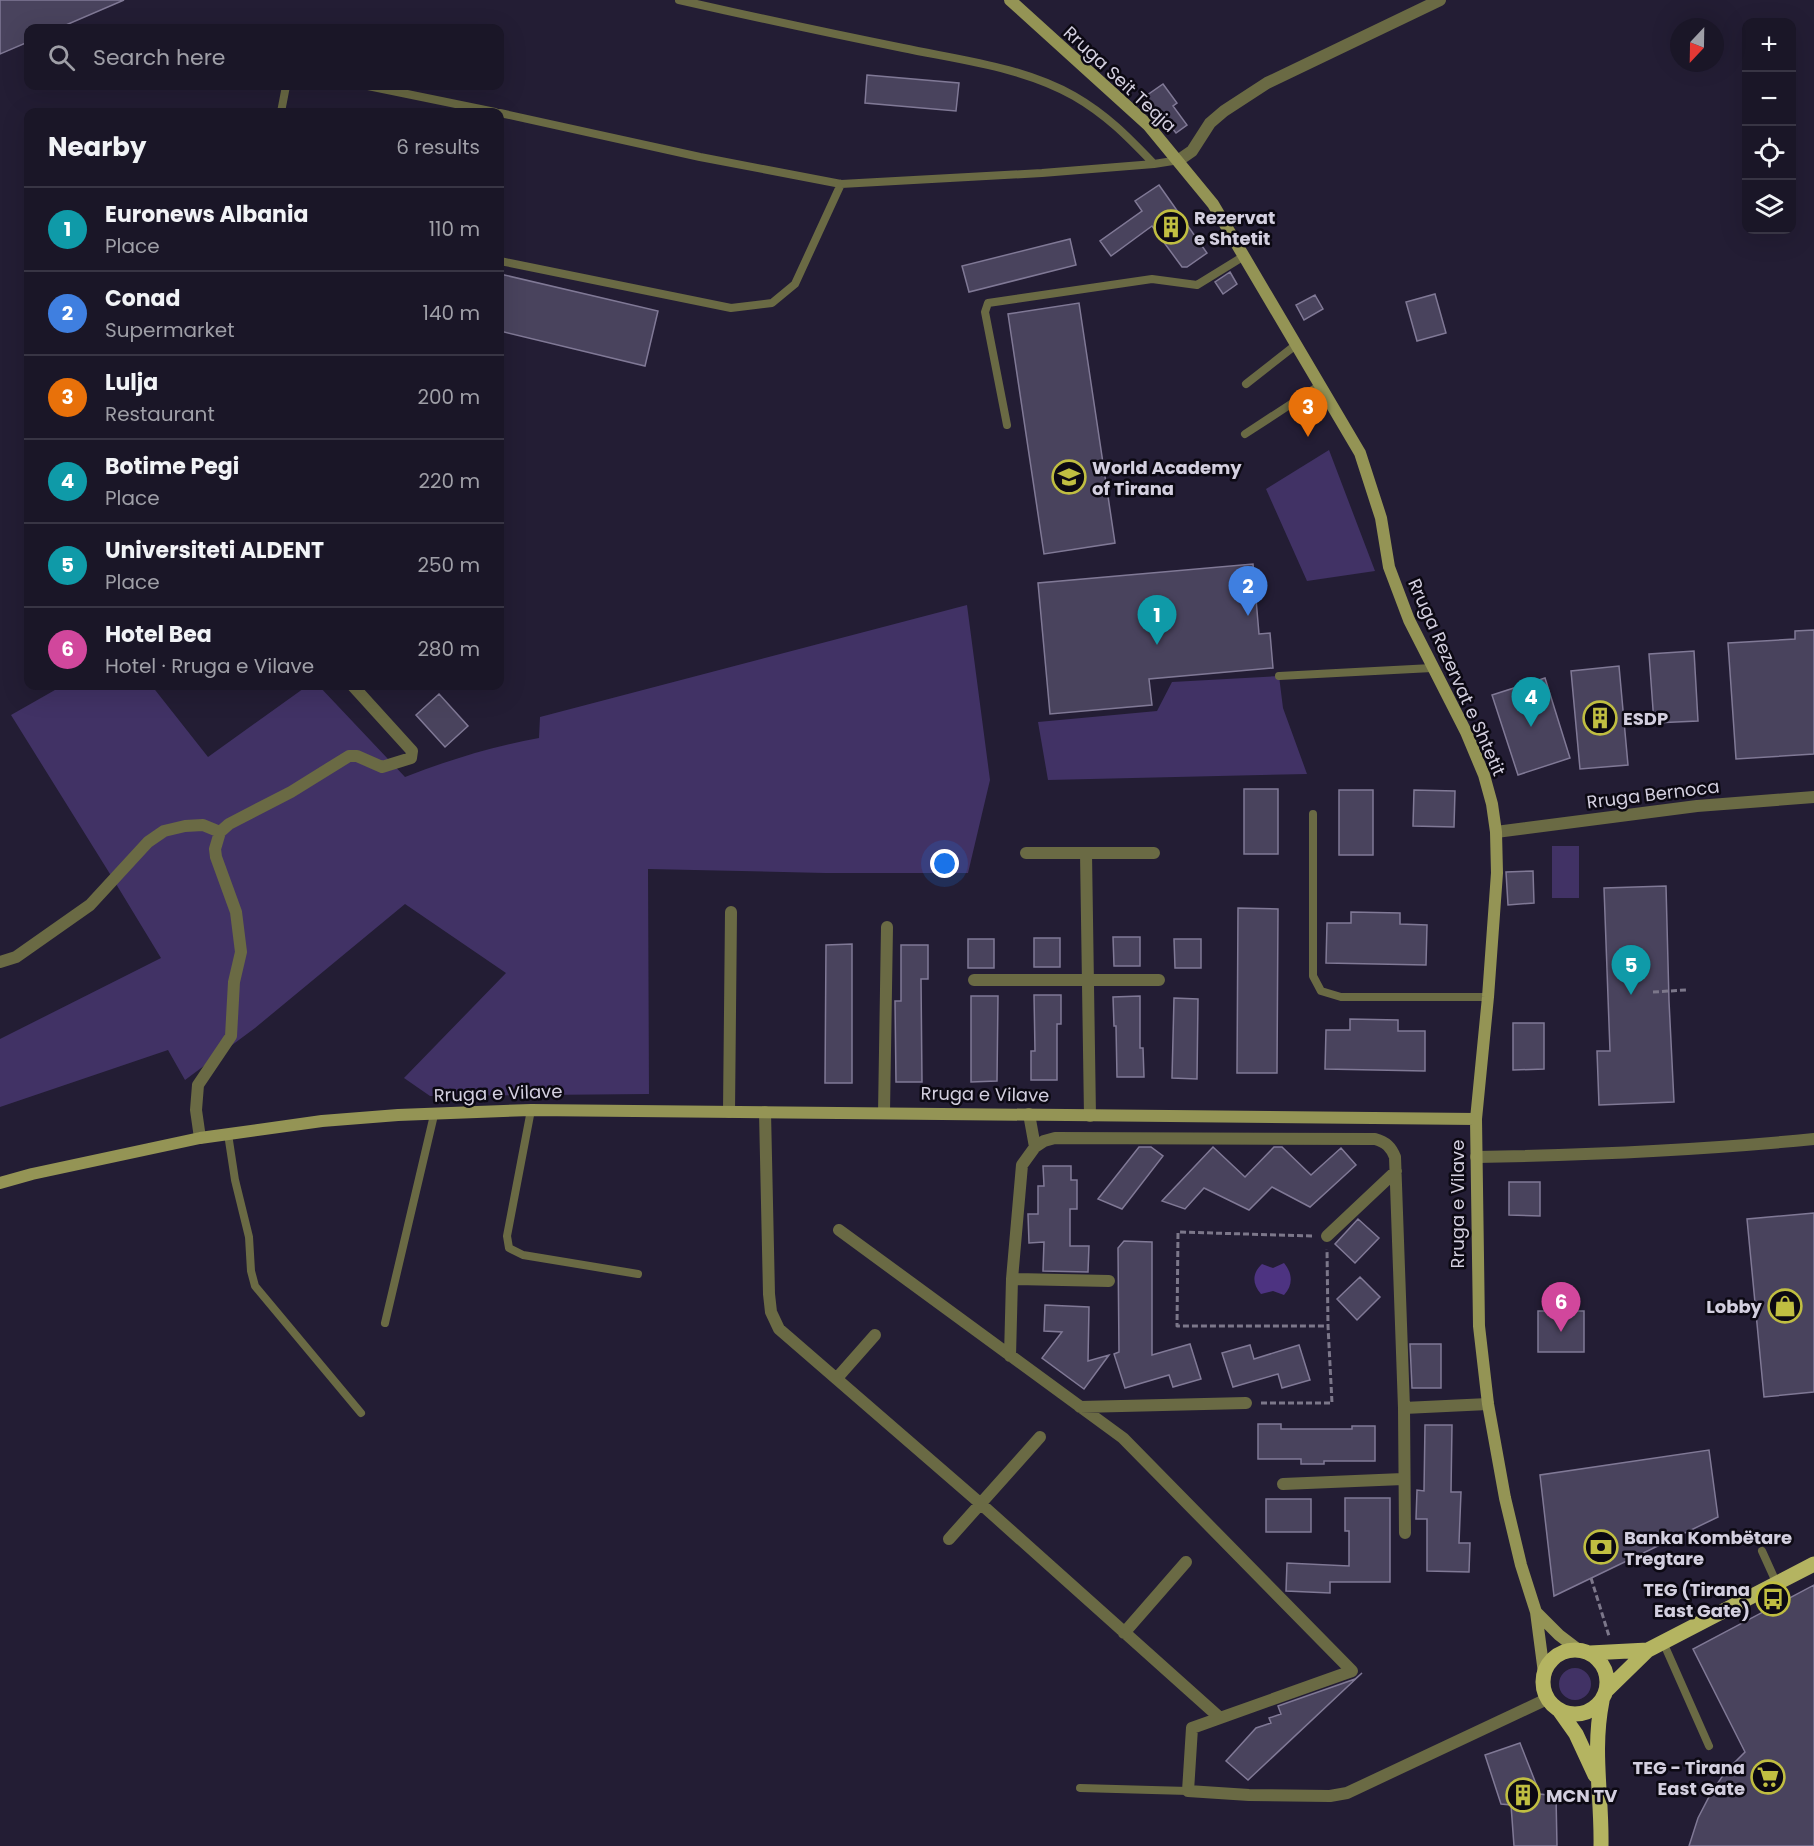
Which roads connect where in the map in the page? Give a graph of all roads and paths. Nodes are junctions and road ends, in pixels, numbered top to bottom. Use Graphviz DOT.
graph roads {
  1 [pos="679,0"];
  2 [pos="1010,0"];
  3 [pos="1440,0"];
  4 [pos="285,90"];
  5 [pos="386,90"];
  6 [pos="282,108"];
  7 [pos="468,108"];
  8 [pos="504,115"];
  9 [pos="1179,160"];
  10 [pos="1157,164"];
  11 [pos="841,184"];
  12 [pos="1244,256"];
  13 [pos="504,262"];
  14 [pos="1297,344"];
  15 [pos="1246,384"];
  16 [pos="1320,385"];
  17 [pos="1007,425"];
  18 [pos="1245,434"];
  19 [pos="1432,668"];
  20 [pos="1279,676"];
  21 [pos="357,690"];
  22 [pos="1814,797"];
  23 [pos="1313,814"];
  24 [pos="220,832"];
  25 [pos="1496,832"];
  26 [pos="1026,853"];
  27 [pos="1154,853"];
  28 [pos="1086,854"];
  29 [pos="731,912"];
  30 [pos="887,927"];
  31 [pos="0,962"];
  32 [pos="974,980"];
  33 [pos="1087,980"];
  34 [pos="1159,981"];
  35 [pos="1686,990"];
  36 [pos="1653,992"];
  37 [pos="1488,997"];
  38 [pos="531,1110"];
  39 [pos="729,1112"];
  40 [pos="765,1112"];
  41 [pos="884,1113"];
  42 [pos="1029,1114"];
  43 [pos="434,1115"];
  44 [pos="1090,1116"];
  45 [pos="1476,1119"];
  46 [pos="228,1134"];
  47 [pos="200,1138"];
  48 [pos="1814,1139"];
  49 [pos="1035,1147"];
  50 [pos="1476,1157"];
  51 [pos="1396,1171"];
  52 [pos="0,1183"];
  53 [pos="839,1230"];
  54 [pos="1327,1236"];
  55 [pos="638,1274"];
  56 [pos="1012,1279"];
  57 [pos="1109,1281"];
  58 [pos="385,1323"];
  59 [pos="1328,1326"];
  60 [pos="875,1335"];
  61 [pos="1010,1356"];
  62 [pos="837,1378"];
  63 [pos="1246,1403"];
  64 [pos="1488,1404"];
  65 [pos="1080,1407"];
  66 [pos="1404,1408"];
  67 [pos="361,1413"];
  68 [pos="1040,1437"];
  69 [pos="1403,1479"];
  70 [pos="1283,1484"];
  71 [pos="981,1504"];
  72 [pos="1405,1533"];
  73 [pos="950,1539"];
  74 [pos="1762,1551"];
  75 [pos="1186,1562"];
  76 [pos="1814,1564"];
  77 [pos="1591,1578"];
  78 [pos="1777,1584"];
  79 [pos="1536,1612"];
  80 [pos="1605,1625"];
  81 [pos="1124,1633"];
  82 [pos="1663,1642"];
  83 [pos="1648,1650"];
  84 [pos="1585,1652"];
  85 [pos="1544,1673"];
  86 [pos="1604,1695"];
  87 [pos="1547,1699"];
  88 [pos="1559,1710"];
  89 [pos="1219,1717"];
  90 [pos="1709,1746"];
  91 [pos="1597,1780"];
  92 [pos="1080,1788"];
  93 [pos="1188,1791"];
  94 [pos="1601,1846"];
  1 -- 10 [label="lane"];
  2 -- 9 [label="street, Rruga Seit Teqja"];
  3 -- 9 [label="street"];
  4 -- 6 [label="lane"];
  5 -- 7 [label="lane"];
  8 -- 11 [label="lane"];
  9 -- 10 [label="lane"];
  9 -- 12 [label="street, Rruga Rezervat e Shtetit"];
  10 -- 11 [label="lane"];
  11 -- 13 [label="lane"];
  12 -- 14 [label="street, Rruga Rezervat e Shtetit"];
  12 -- 17 [label="lane"];
  14 -- 15 [label="lane"];
  14 -- 16 [label="street, Rruga Rezervat e Shtetit"];
  16 -- 18 [label="lane"];
  16 -- 19 [label="street, Rruga Rezervat e Shtetit"];
  19 -- 20 [label="lane"];
  19 -- 25 [label="street, Rruga Rezervat e Shtetit"];
  21 -- 24 [label="street"];
  22 -- 25 [label="street, Rruga Bernoca"];
  23 -- 37 [label="lane"];
  24 -- 31 [label="street"];
  24 -- 47 [label="street"];
  25 -- 37 [label="street, Rruga Rezervat e Shtetit"];
  26 -- 28 [label="street"];
  27 -- 28 [label="street"];
  28 -- 33 [label="street"];
  29 -- 39 [label="street"];
  30 -- 41 [label="street"];
  32 -- 33 [label="street"];
  33 -- 34 [label="street"];
  33 -- 44 [label="street"];
  35 -- 36 [label="path"];
  37 -- 45 [label="street, Rruga Rezervat e Shtetit"];
  38 -- 39 [label="street, Rruga e Vilave"];
  38 -- 43 [label="street, Rruga e Vilave"];
  38 -- 55 [label="lane"];
  39 -- 40 [label="street, Rruga e Vilave"];
  40 -- 41 [label="street, Rruga e Vilave"];
  40 -- 62 [label="street"];
  41 -- 42 [label="street, Rruga e Vilave"];
  42 -- 44 [label="street, Rruga e Vilave"];
  42 -- 49 [label="street"];
  43 -- 46 [label="street, Rruga e Vilave"];
  43 -- 58 [label="lane"];
  44 -- 45 [label="street, Rruga e Vilave"];
  45 -- 50 [label="street, Rruga e Vilave"];
  46 -- 47 [label="street, Rruga e Vilave"];
  46 -- 67 [label="lane"];
  47 -- 52 [label="street, Rruga e Vilave"];
  48 -- 50 [label="street"];
  49 -- 51 [label="street"];
  49 -- 56 [label="street"];
  50 -- 64 [label="street, Rruga e Vilave"];
  51 -- 54 [label="street"];
  51 -- 66 [label="street"];
  53 -- 61 [label="street"];
  54 -- 59 [label="path"];
  54 -- 59 [label="path"];
  56 -- 57 [label="street"];
  56 -- 61 [label="street"];
  59 -- 63 [label="path"];
  60 -- 62 [label="street"];
  61 -- 65 [label="street"];
  62 -- 71 [label="street"];
  63 -- 65 [label="street"];
  64 -- 66 [label="street"];
  64 -- 79 [label="street, Rruga e Vilave"];
  65 -- 89 [label="street"];
  66 -- 69 [label="street"];
  68 -- 71 [label="street"];
  69 -- 70 [label="street"];
  69 -- 72 [label="street"];
  71 -- 73 [label="street"];
  71 -- 81 [label="street"];
  74 -- 78 [label="lane"];
  75 -- 81 [label="street"];
  76 -- 78 [label="main road"];
  77 -- 80 [label="path"];
  78 -- 82 [label="main road"];
  79 -- 84 [label="street, Rruga e Vilave"];
  79 -- 85 [label="street, Rruga e Vilave"];
  81 -- 89 [label="street"];
  82 -- 83 [label="main road"];
  82 -- 90 [label="lane"];
  83 -- 84 [label="main road"];
  83 -- 86 [label="main road"];
  84 -- 85 [label="main road"];
  84 -- 86 [label="main road"];
  85 -- 87 [label="main road"];
  86 -- 88 [label="main road"];
  86 -- 91 [label="main road"];
  87 -- 88 [label="main road"];
  87 -- 93 [label="street"];
  88 -- 91 [label="main road"];
  89 -- 93 [label="street"];
  91 -- 94 [label="main road"];
  92 -- 93 [label="lane"];
}
